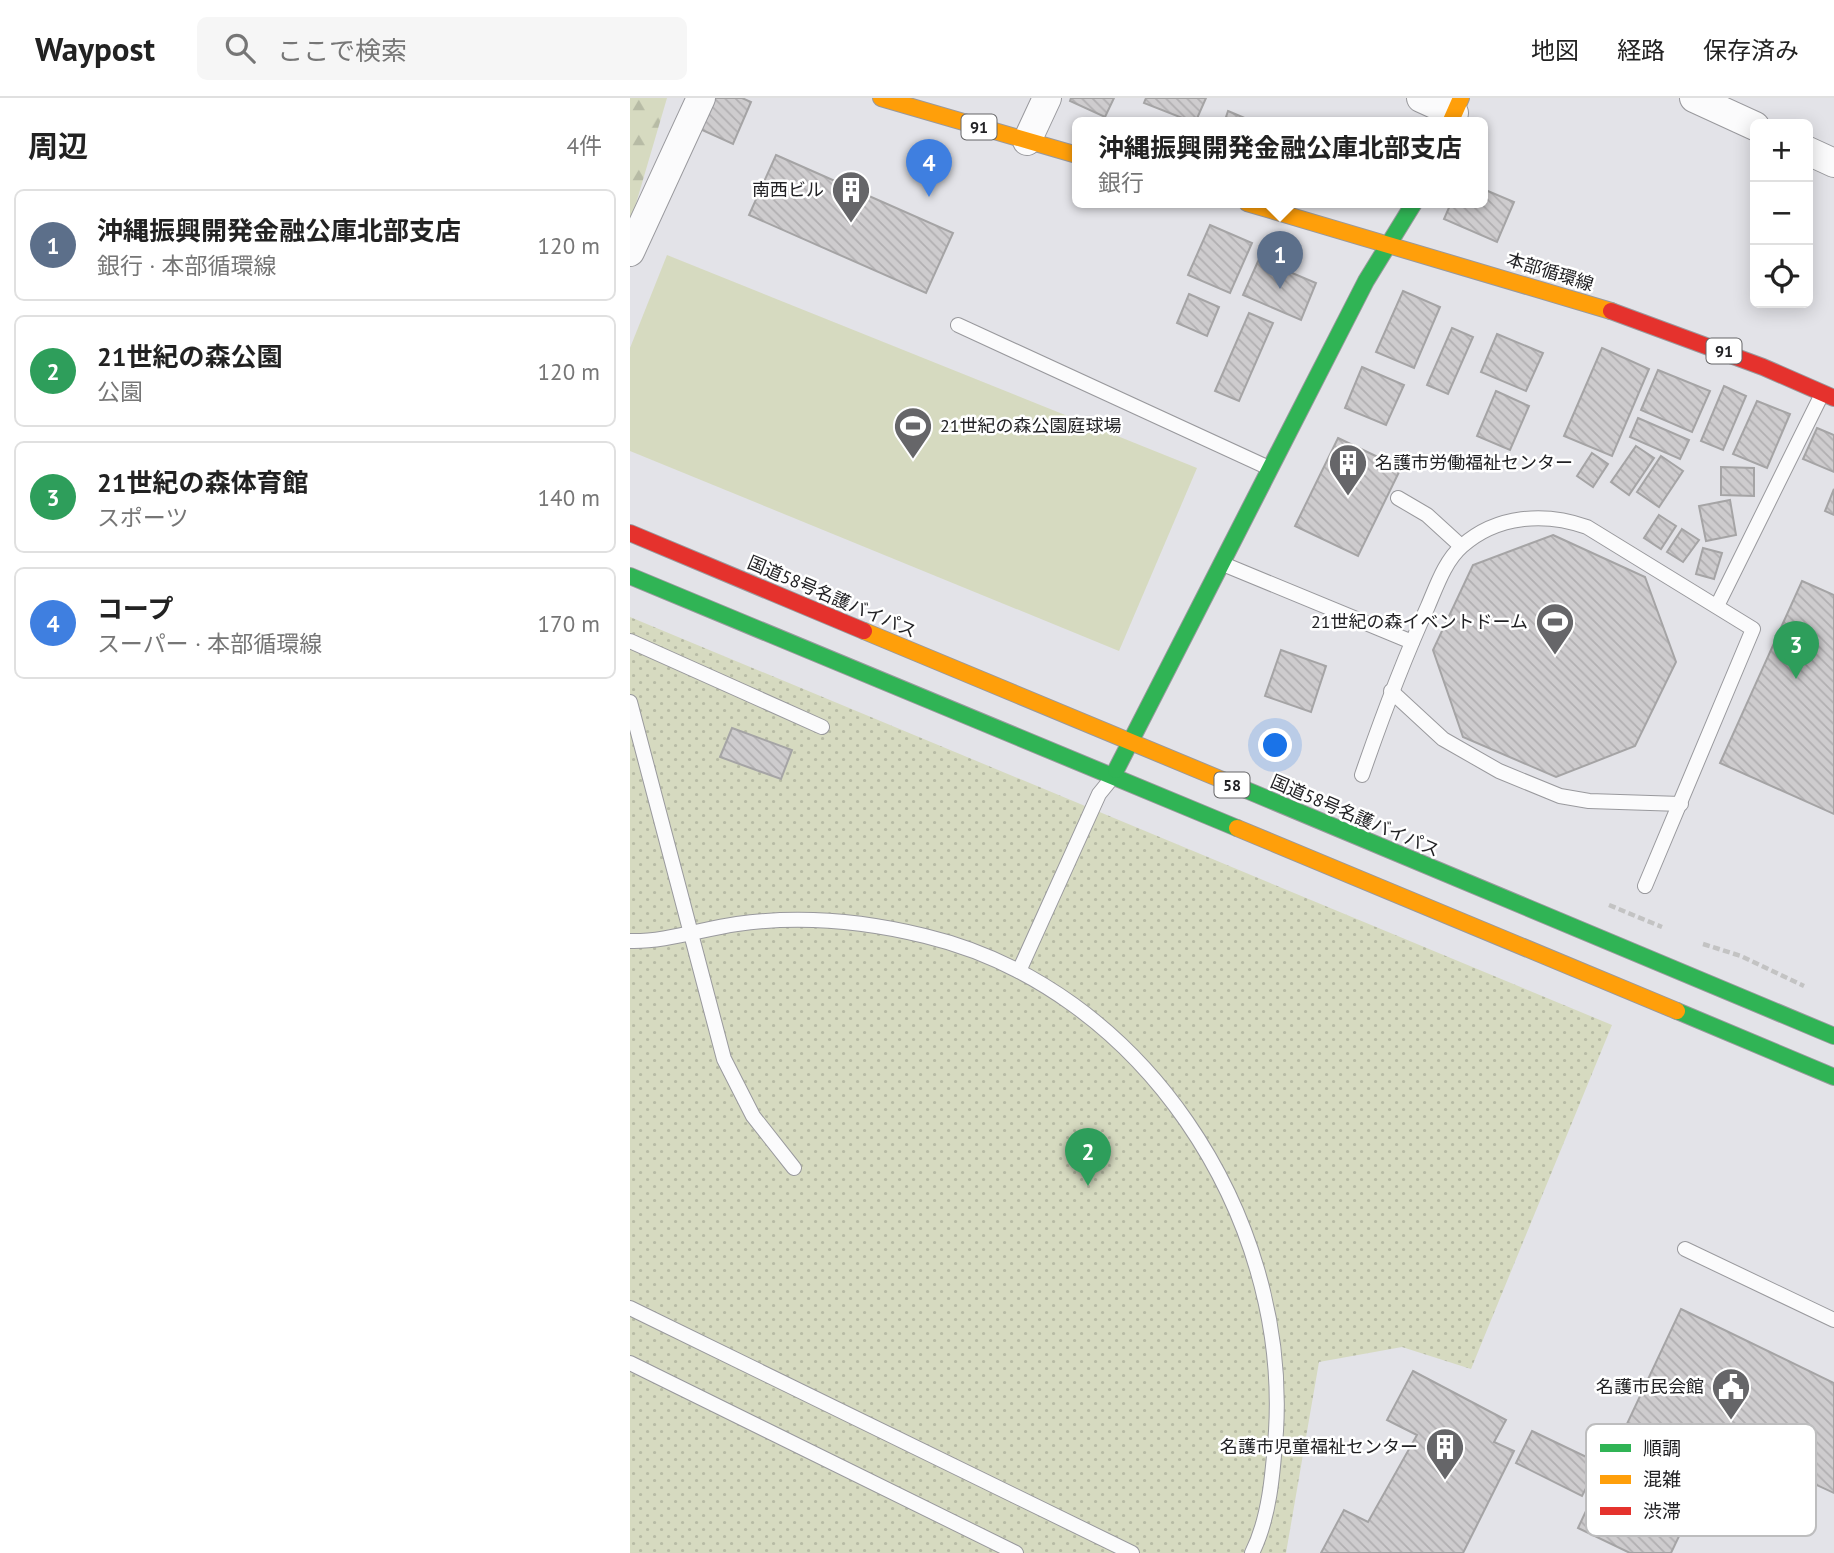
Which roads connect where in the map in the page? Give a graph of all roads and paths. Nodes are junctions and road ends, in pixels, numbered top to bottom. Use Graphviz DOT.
graph roads {
  1 [pos="701,98"];
  2 [pos="881,98"];
  3 [pos="1047,98"];
  4 [pos="1421,98"];
  5 [pos="1694,98"];
  6 [pos="1455,111"];
  7 [pos="1750,124"];
  8 [pos="1027,141"];
  9 [pos="1813,153"];
  10 [pos="1072,154"];
  11 [pos="1834,163"];
  12 [pos="1263,208"];
  13 [pos="1411,208"];
  14 [pos="1388,246"];
  15 [pos="630,252"];
  16 [pos="958,325"];
  17 [pos="1828,395"];
  18 [pos="1271,469"];
  19 [pos="1398,498"];
  20 [pos="630,533"];
  21 [pos="1461,546"];
  22 [pos="1223,564"];
  23 [pos="630,576"];
  24 [pos="1717,606"];
  25 [pos="630,641"];
  26 [pos="1412,642"];
  27 [pos="1391,691"];
  28 [pos="630,702"];
  29 [pos="822,727"];
  30 [pos="1130,743"];
  31 [pos="1362,775"];
  32 [pos="1112,778"];
  33 [pos="1681,804"];
  34 [pos="1645,886"];
  35 [pos="690,932"];
  36 [pos="630,941"];
  37 [pos="1019,971"];
  38 [pos="1834,1036"];
  39 [pos="1834,1077"];
  40 [pos="794,1168"];
  41 [pos="1685,1249"];
  42 [pos="630,1308"];
  43 [pos="1834,1320"];
  44 [pos="630,1363"];
  45 [pos="1255,1547"];
  46 [pos="1016,1553"];
  47 [pos="1132,1553"];
  1 -- 15 [label="street"];
  2 -- 8 [label="main road, 91"];
  3 -- 8 [label="street"];
  4 -- 6 [label="street"];
  5 -- 7 [label="street"];
  8 -- 10 [label="main road, 91"];
  9 -- 11 [label="street"];
  12 -- 14 [label="main road, 本部循環線 / 91"];
  13 -- 14 [label="main road"];
  14 -- 17 [label="main road, 本部循環線 / 91"];
  14 -- 18 [label="main road"];
  16 -- 18 [label="lane"];
  17 -- 24 [label="lane"];
  18 -- 22 [label="main road"];
  19 -- 21 [label="lane"];
  20 -- 30 [label="main road, 国道58号名護バイパス / 58"];
  21 -- 24 [label="lane"];
  21 -- 26 [label="lane"];
  22 -- 26 [label="lane"];
  22 -- 30 [label="main road"];
  23 -- 32 [label="main road, 58"];
  24 -- 33 [label="lane"];
  25 -- 29 [label="lane"];
  26 -- 27 [label="lane"];
  27 -- 31 [label="lane"];
  27 -- 33 [label="lane"];
  28 -- 35 [label="lane"];
  30 -- 32 [label="main road"];
  30 -- 38 [label="main road, 国道58号名護バイパス / 58"];
  32 -- 37 [label="lane"];
  32 -- 39 [label="main road, 58"];
  33 -- 34 [label="lane"];
  35 -- 36 [label="lane"];
  35 -- 37 [label="lane"];
  35 -- 40 [label="lane"];
  37 -- 45 [label="lane"];
  41 -- 43 [label="lane"];
  42 -- 47 [label="lane"];
  44 -- 46 [label="lane"];
}
